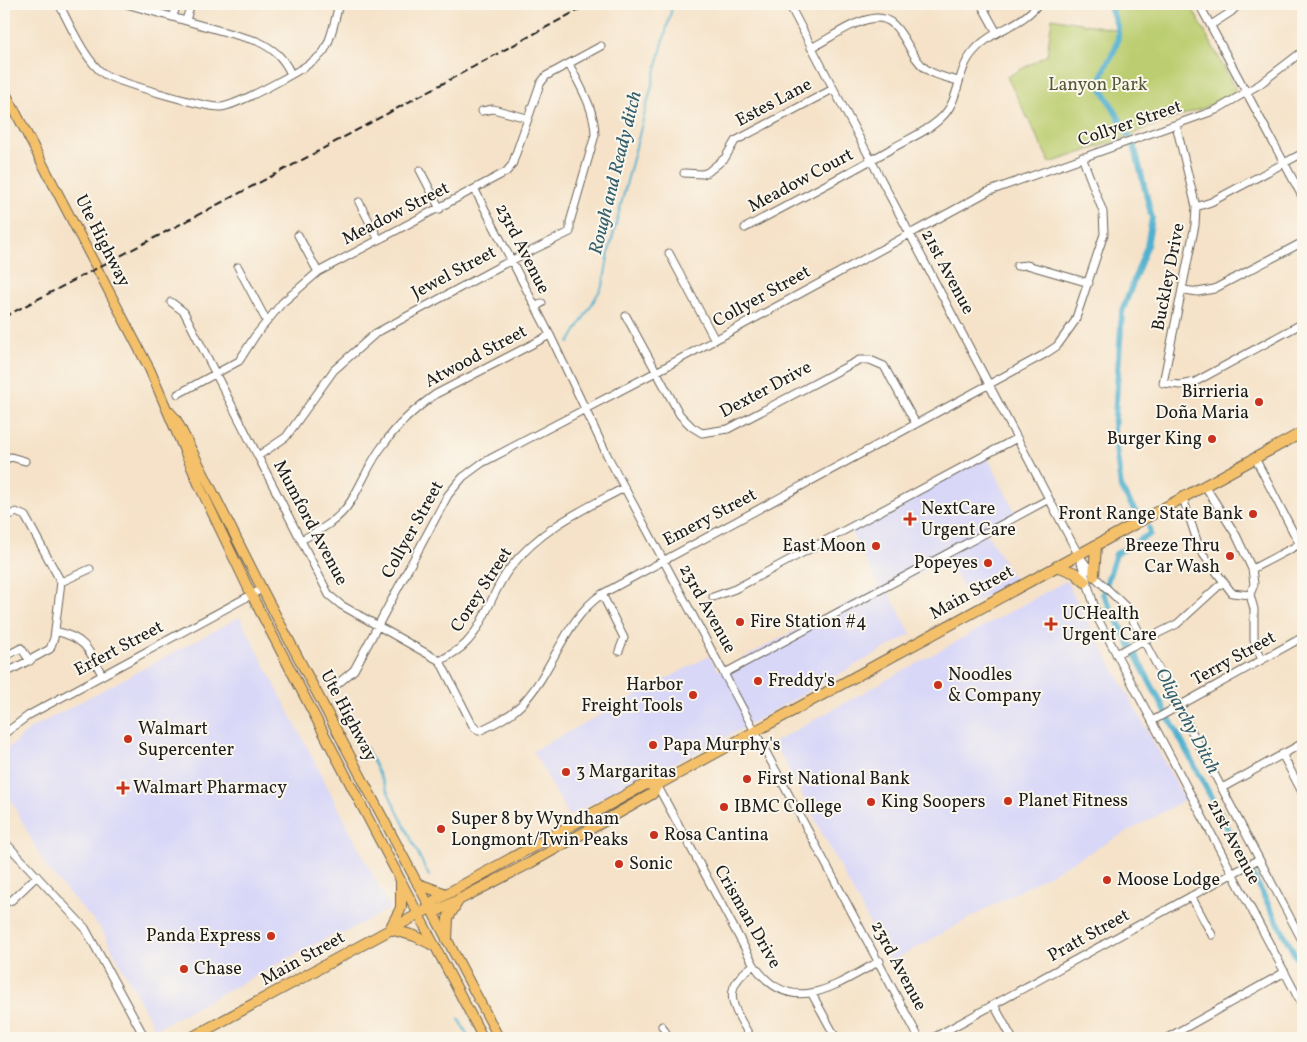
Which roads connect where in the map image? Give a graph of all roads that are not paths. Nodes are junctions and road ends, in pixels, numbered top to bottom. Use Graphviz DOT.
graph roads {
  1 [pos="59,4"];
  2 [pos="126,4"];
  3 [pos="177,4"];
  4 [pos="191,4"];
  5 [pos="339,4"];
  6 [pos="789,4"];
  7 [pos="981,4"];
  8 [pos="1038,4"];
  9 [pos="1199,4"];
  10 [pos="1239,4"];
  11 [pos="173,16"];
  12 [pos="186,20"];
  13 [pos="1211,25"];
  14 [pos="997,33"];
  15 [pos="601,46"];
  16 [pos="811,48"];
  17 [pos="1303,51"];
  18 [pos="569,64"];
  19 [pos="290,74"];
  20 [pos="959,81"];
  21 [pos="4,90"];
  22 [pos="833,90"];
  23 [pos="1247,93"];
  24 [pos="482,111"];
  25 [pos="527,118"];
  26 [pos="1176,125"];
  27 [pos="1303,152"];
  28 [pos="1082,157"];
  29 [pos="871,160"];
  30 [pos="1284,162"];
  31 [pos="420,170"];
  32 [pos="684,173"];
  33 [pos="475,190"];
  34 [pos="1303,198"];
  35 [pos="359,202"];
  36 [pos="1196,207"];
  37 [pos="440,208"];
  38 [pos="745,228"];
  39 [pos="909,233"];
  40 [pos="298,235"];
  41 [pos="379,240"];
  42 [pos="1303,242"];
  43 [pos="669,253"];
  44 [pos="511,260"];
  45 [pos="1017,266"];
  46 [pos="238,267"];
  47 [pos="318,272"];
  48 [pos="1089,283"];
  49 [pos="1184,290"];
  50 [pos="171,302"];
  51 [pos="626,316"];
  52 [pos="266,320"];
  53 [pos="1303,324"];
  54 [pos="550,335"];
  55 [pos="715,340"];
  56 [pos="656,372"];
  57 [pos="216,374"];
  58 [pos="989,384"];
  59 [pos="178,394"];
  60 [pos="168,408"];
  61 [pos="584,410"];
  62 [pos="916,424"];
  63 [pos="1303,432"];
  64 [pos="1017,438"];
  65 [pos="258,456"];
  66 [pos="1255,458"];
  67 [pos="4,460"];
  68 [pos="25,461"];
  69 [pos="1205,486"];
  70 [pos="624,488"];
  71 [pos="1184,498"];
  72 [pos="1049,499"];
  73 [pos="4,518"];
  74 [pos="301,540"];
  75 [pos="1096,545"];
  76 [pos="1301,547"];
  77 [pos="1078,554"];
  78 [pos="663,561"];
  79 [pos="1057,566"];
  80 [pos="90,569"];
  81 [pos="1252,569"];
  82 [pos="1094,580"];
  83 [pos="61,582"];
  84 [pos="1222,582"];
  85 [pos="262,589"];
  86 [pos="251,594"];
  87 [pos="602,594"];
  88 [pos="1250,595"];
  89 [pos="713,597"];
  90 [pos="378,625"];
  91 [pos="55,631"];
  92 [pos="1303,637"];
  93 [pos="1143,639"];
  94 [pos="619,651"];
  95 [pos="1116,654"];
  96 [pos="4,657"];
  97 [pos="1262,660"];
  98 [pos="30,661"];
  99 [pos="440,661"];
  100 [pos="725,673"];
  101 [pos="4,674"];
  102 [pos="102,675"];
  103 [pos="334,687"];
  104 [pos="1179,707"];
  105 [pos="1152,721"];
  106 [pos="756,732"];
  107 [pos="4,734"];
  108 [pos="1303,743"];
  109 [pos="1282,754"];
  110 [pos="657,784"];
  111 [pos="1222,788"];
  112 [pos="1303,794"];
  113 [pos="4,841"];
  114 [pos="1259,858"];
  115 [pos="1233,873"];
  116 [pos="37,876"];
  117 [pos="402,883"];
  118 [pos="418,884"];
  119 [pos="446,894"];
  120 [pos="1192,896"];
  121 [pos="459,900"];
  122 [pos="4,903"];
  123 [pos="430,908"];
  124 [pos="418,915"];
  125 [pos="390,929"];
  126 [pos="1212,935"];
  127 [pos="447,940"];
  128 [pos="1303,942"];
  129 [pos="433,945"];
  130 [pos="880,961"];
  131 [pos="754,965"];
  132 [pos="1285,972"];
  133 [pos="812,994"];
  134 [pos="994,1005"];
  135 [pos="1303,1007"];
  136 [pos="662,1026"];
  137 [pos="145,1038"];
  138 [pos="191,1038"];
  139 [pos="483,1038"];
  140 [pos="499,1038"];
  141 [pos="669,1038"];
  142 [pos="751,1038"];
  143 [pos="836,1038"];
  144 [pos="919,1038"];
  145 [pos="933,1038"];
  146 [pos="1012,1038"];
  147 [pos="1167,1038"];
  1 -- 19 [label="street"];
  2 -- 11 [label="street"];
  3 -- 11 [label="street"];
  4 -- 12 [label="street"];
  5 -- 19 [label="street"];
  6 -- 16 [label="street, 21st Avenue"];
  7 -- 14 [label="street"];
  8 -- 14 [label="street, Meadow Court"];
  9 -- 13 [label="street"];
  10 -- 13 [label="street"];
  11 -- 12 [label="street"];
  12 -- 19 [label="street"];
  13 -- 23 [label="street"];
  14 -- 20 [label="street, Meadow Court"];
  15 -- 18 [label="street, Meadow Street"];
  16 -- 20 [label="street"];
  16 -- 22 [label="street, 21st Avenue"];
  17 -- 23 [label="street, Collyer Street"];
  18 -- 25 [label="street, Meadow Street"];
  18 -- 44 [label="street, Jewel Street"];
  20 -- 29 [label="street, Meadow Court"];
  21 -- 60 [label="main road, Ute Highway"];
  22 -- 29 [label="street, 21st Avenue"];
  22 -- 32 [label="street, Estes Lane"];
  23 -- 26 [label="street, Collyer Street"];
  23 -- 30 [label="street"];
  24 -- 25 [label="street"];
  25 -- 33 [label="street, Meadow Street"];
  26 -- 28 [label="street, Collyer Street"];
  26 -- 36 [label="street, Buckley Drive"];
  27 -- 30 [label="street"];
  28 -- 39 [label="street, Collyer Street"];
  28 -- 48 [label="street, Emery Street"];
  29 -- 38 [label="street, Meadow Court"];
  29 -- 39 [label="street, 21st Avenue"];
  30 -- 34 [label="street"];
  30 -- 36 [label="street"];
  31 -- 37 [label="street"];
  33 -- 37 [label="street, Meadow Street"];
  33 -- 44 [label="street, 23rd Avenue"];
  35 -- 41 [label="street"];
  36 -- 49 [label="street, Buckley Drive"];
  37 -- 41 [label="street, Meadow Street"];
  39 -- 55 [label="street, Collyer Street"];
  39 -- 58 [label="street, 21st Avenue"];
  40 -- 47 [label="street"];
  41 -- 47 [label="street, Meadow Street"];
  42 -- 49 [label="street"];
  43 -- 55 [label="street"];
  44 -- 54 [label="street, 23rd Avenue"];
  44 -- 65 [label="street, Jewel Street"];
  45 -- 48 [label="street"];
  46 -- 52 [label="street"];
  47 -- 52 [label="street, Meadow Street"];
  48 -- 58 [label="street, Emery Street"];
  49 -- 53 [label="street, Buckley Drive"];
  50 -- 57 [label="street, Mumford Avenue"];
  51 -- 56 [label="street, Dexter Drive"];
  52 -- 57 [label="street, Meadow Street"];
  54 -- 61 [label="street, 23rd Avenue"];
  54 -- 74 [label="street, Atwood Street"];
  55 -- 56 [label="street, Collyer Street"];
  56 -- 61 [label="street, Collyer Street"];
  56 -- 62 [label="street, Dexter Drive"];
  57 -- 59 [label="street, Meadow Street"];
  57 -- 65 [label="street, Mumford Avenue"];
  58 -- 62 [label="street, Emery Street"];
  58 -- 64 [label="street, 21st Avenue"];
  60 -- 85 [label="main road, Ute Highway"];
  60 -- 86 [label="main road, Ute Highway"];
  61 -- 70 [label="street, 23rd Avenue"];
  61 -- 90 [label="street, Collyer Street"];
  62 -- 78 [label="street, Emery Street"];
  63 -- 66 [label="highway, Main Street"];
  64 -- 72 [label="street, 21st Avenue"];
  64 -- 89 [label="street"];
  65 -- 74 [label="street, Mumford Avenue"];
  66 -- 69 [label="highway, Main Street"];
  66 -- 76 [label="street"];
  67 -- 68 [label="street"];
  69 -- 71 [label="highway, Main Street"];
  69 -- 81 [label="street"];
  70 -- 78 [label="street, 23rd Avenue"];
  70 -- 99 [label="street, Corey Street"];
  71 -- 75 [label="highway, Main Street"];
  71 -- 84 [label="street"];
  72 -- 77 [label="street, 21st Avenue"];
  72 -- 100 [label="street"];
  73 -- 83 [label="street"];
  74 -- 90 [label="street, Mumford Avenue"];
  75 -- 77 [label="highway, Main Street"];
  75 -- 82 [label="highway"];
  76 -- 81 [label="street"];
  77 -- 79 [label="highway, Main Street"];
  77 -- 82 [label="street, 21st Avenue"];
  78 -- 87 [label="street, Emery Street"];
  78 -- 100 [label="street, 23rd Avenue"];
  79 -- 82 [label="highway"];
  79 -- 106 [label="highway, Main Street"];
  80 -- 83 [label="street"];
  81 -- 88 [label="street"];
  82 -- 93 [label="street, 21st Avenue"];
  82 -- 95 [label="street, 21st Avenue"];
  83 -- 91 [label="street"];
  84 -- 88 [label="street"];
  84 -- 93 [label="street"];
  85 -- 86 [label="street, Erfert Street"];
  85 -- 118 [label="main road, Ute Highway"];
  86 -- 102 [label="street, Erfert Street"];
  86 -- 117 [label="main road, Ute Highway"];
  87 -- 94 [label="street"];
  87 -- 99 [label="street, Emery Street"];
  88 -- 97 [label="street"];
  90 -- 99 [label="street, Mumford Avenue"];
  90 -- 103 [label="street, Collyer Street"];
  91 -- 98 [label="street"];
  91 -- 102 [label="street"];
  92 -- 97 [label="street, Terry Street"];
  93 -- 95 [label="street"];
  93 -- 104 [label="street, 21st Avenue"];
  95 -- 105 [label="street, 21st Avenue"];
  96 -- 98 [label="street"];
  97 -- 104 [label="street, Terry Street"];
  98 -- 101 [label="street"];
  100 -- 106 [label="street, 23rd Avenue"];
  102 -- 107 [label="street, Erfert Street"];
  104 -- 105 [label="street, Terry Street"];
  104 -- 111 [label="street, 21st Avenue"];
  105 -- 115 [label="street, 21st Avenue"];
  106 -- 110 [label="highway, Main Street"];
  106 -- 130 [label="street, 23rd Avenue"];
  108 -- 109 [label="street"];
  109 -- 111 [label="street"];
  109 -- 112 [label="street"];
  110 -- 119 [label="highway, Main Street"];
  110 -- 121 [label="highway, Main Street"];
  110 -- 131 [label="street, Crisman Drive"];
  111 -- 114 [label="street, 21st Avenue"];
  113 -- 116 [label="street"];
  114 -- 115 [label="street, Pratt Street"];
  114 -- 128 [label="street, 21st Avenue"];
  115 -- 120 [label="street, Pratt Street"];
  115 -- 132 [label="street, 21st Avenue"];
  116 -- 122 [label="street"];
  116 -- 137 [label="street"];
  117 -- 124 [label="main road, Ute Highway"];
  117 -- 125 [label="highway"];
  118 -- 119 [label="highway"];
  118 -- 123 [label="main road, Ute Highway"];
  119 -- 123 [label="highway, Main Street"];
  120 -- 126 [label="street"];
  120 -- 134 [label="street, Pratt Street"];
  121 -- 123 [label="highway, Main Street"];
  121 -- 127 [label="highway"];
  123 -- 124 [label="highway, Main Street"];
  123 -- 127 [label="main road, Ute Highway"];
  124 -- 125 [label="highway, Main Street"];
  124 -- 129 [label="main road, Ute Highway"];
  125 -- 129 [label="highway"];
  125 -- 138 [label="highway, Main Street"];
  127 -- 140 [label="main road, Ute Highway"];
  129 -- 139 [label="main road, Ute Highway"];
  130 -- 133 [label="street, Crisman Drive"];
  130 -- 144 [label="street, 23rd Avenue"];
  131 -- 133 [label="street, Crisman Drive"];
  131 -- 142 [label="street"];
  132 -- 135 [label="street, 21st Avenue"];
  132 -- 147 [label="street"];
  133 -- 143 [label="street"];
  134 -- 145 [label="street, Pratt Street"];
  134 -- 146 [label="street"];
  136 -- 141 [label="street"];
}
